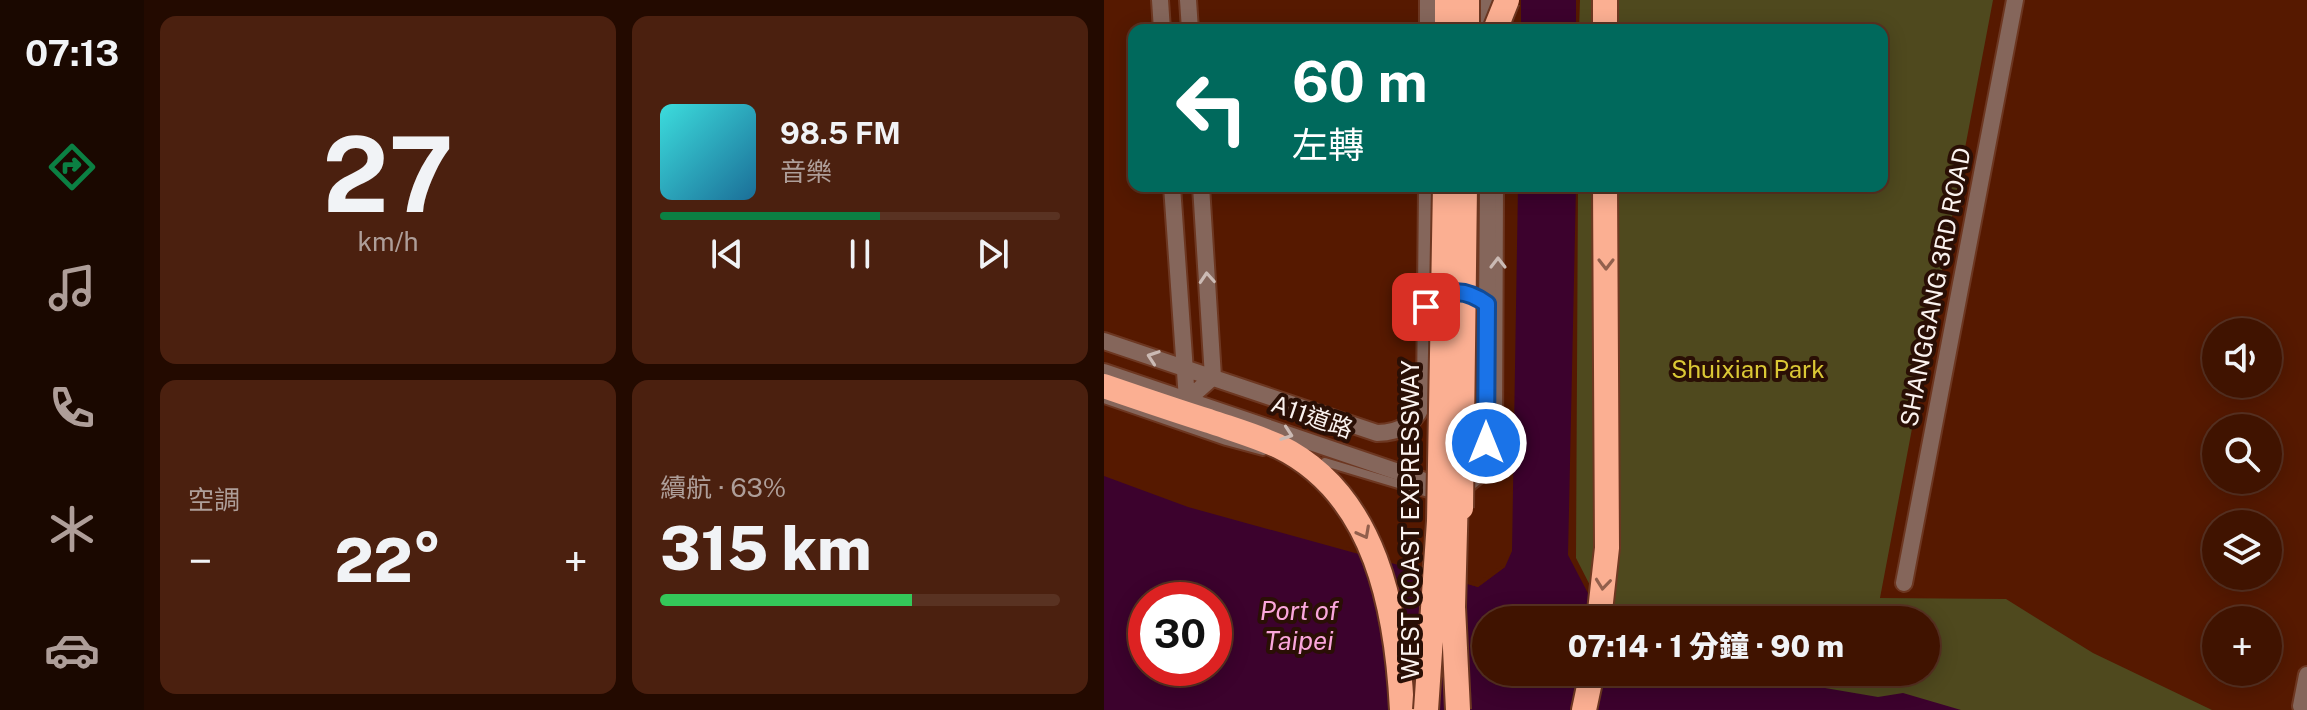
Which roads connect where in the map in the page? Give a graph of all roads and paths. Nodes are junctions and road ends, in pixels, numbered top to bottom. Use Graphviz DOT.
graph roads {
  1 [pos="1160,0"];
  2 [pos="1188,0"];
  3 [pos="1428,0"];
  4 [pos="1441,0"];
  5 [pos="1447,0"];
  6 [pos="1460,0"];
  7 [pos="1467,0"];
  8 [pos="1489,0"];
  9 [pos="1500,0"];
  10 [pos="1507,0"];
  11 [pos="1605,0"];
  12 [pos="2015,0"];
  13 [pos="1162,24"];
  14 [pos="1190,24"];
  15 [pos="1428,24"];
  16 [pos="1441,24"];
  17 [pos="1447,24"];
  18 [pos="1460,24"];
  19 [pos="1467,24"];
  20 [pos="1494,24"];
  21 [pos="1496,24"];
  22 [pos="1497,24"];
  23 [pos="1605,24"];
  24 [pos="1172,192"];
  25 [pos="1201,192"];
  26 [pos="1427,192"];
  27 [pos="1443,192"];
  28 [pos="1443,192"];
  29 [pos="1462,192"];
  30 [pos="1462,192"];
  31 [pos="1473,192"];
  32 [pos="1488,192"];
  33 [pos="1499,192"];
  34 [pos="1605,192"];
  35 [pos="1426,269"];
  36 [pos="1472,282"];
  37 [pos="1479,299"];
  38 [pos="1426,307"];
  39 [pos="1104,341"];
  40 [pos="1185,368"];
  41 [pos="1104,372"];
  42 [pos="1213,377"];
  43 [pos="1104,386"];
  44 [pos="1463,394"];
  45 [pos="1104,399"];
  46 [pos="1187,400"];
  47 [pos="1268,452"];
  48 [pos="1320,467"];
  49 [pos="1904,583"];
  50 [pos="1601,606"];
  51 [pos="2307,675"];
  52 [pos="1589,686"];
  53 [pos="2301,706"];
  54 [pos="1402,710"];
  55 [pos="1426,710"];
  56 [pos="1437,710"];
  57 [pos="1457,710"];
  58 [pos="1584,710"];
  1 -- 13 [label="street"];
  2 -- 14 [label="street"];
  3 -- 15 [label="street"];
  4 -- 16 [label="highway"];
  5 -- 17 [label="highway"];
  6 -- 18 [label="highway"];
  7 -- 19 [label="highway"];
  8 -- 20 [label="street"];
  9 -- 21 [label="lane"];
  10 -- 22 [label="highway, bridge"];
  11 -- 23 [label="highway"];
  12 -- 49 [label="street, SHANGGANG 3RD ROAD"];
  24 -- 40 [label="street"];
  42 -- 25 [label="street, one-way"];
  26 -- 35 [label="street"];
  27 -- 55 [label="highway, bridge"];
  28 -- 56 [label="highway, WEST COAST EXPRESSWAY, bridge"];
  29 -- 44 [label="highway, WEST COAST EXPRESSWAY, bridge"];
  30 -- 57 [label="highway, bridge"];
  31 -- 44 [label="highway, bridge"];
  32 -- 37 [label="street"];
  48 -- 33 [label="lane, one-way"];
  34 -- 50 [label="highway, one-way"];
  35 -- 36 [label="lane"];
  35 -- 38 [label="street"];
  37 -- 38 [label="lane"];
  46 -- 37 [label="street, A11道路, one-way"];
  38 -- 42 [label="street, A11道路"];
  40 -- 39 [label="street, A11道路, one-way"];
  40 -- 42 [label="street, A11道路"];
  40 -- 46 [label="street"];
  41 -- 46 [label="street, A11道路"];
  42 -- 46 [label="street"];
  43 -- 48 [label="highway"];
  44 -- 57 [label="highway, WEST COAST EXPRESSWAY, bridge"];
  45 -- 47 [label="lane"];
  48 -- 54 [label="highway, one-way"];
  51 -- 53 [label="street"];
  52 -- 58 [label="highway"];
}
